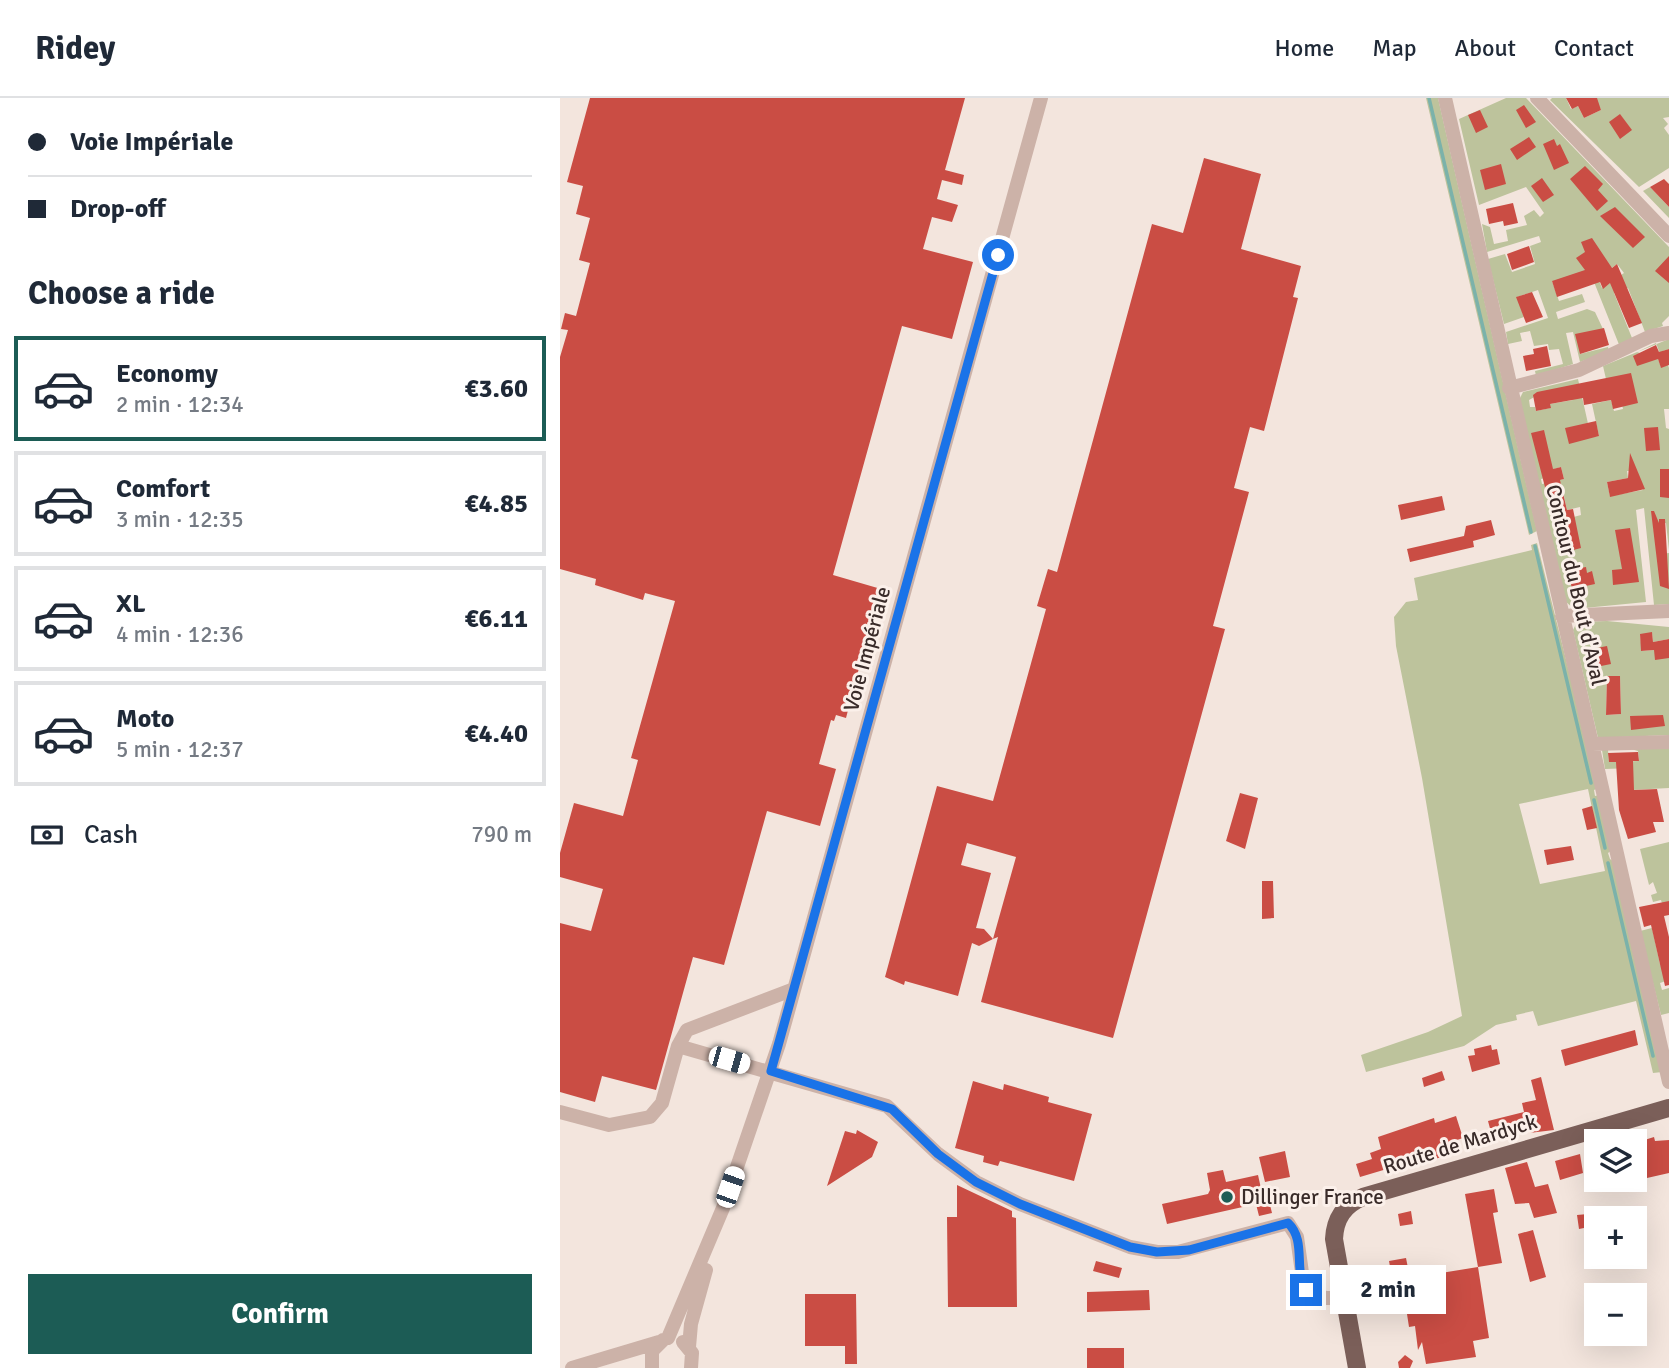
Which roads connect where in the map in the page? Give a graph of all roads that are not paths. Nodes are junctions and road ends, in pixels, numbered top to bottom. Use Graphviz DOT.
graph roads {
  1 [pos="1041,98"];
  2 [pos="1445,98"];
  3 [pos="1537,98"];
  4 [pos="1669,236"];
  5 [pos="1669,333"];
  6 [pos="1509,388"];
  7 [pos="1669,611"];
  8 [pos="1562,616"];
  9 [pos="1669,742"];
  10 [pos="1592,744"];
  11 [pos="794,989"];
  12 [pos="678,1046"];
  13 [pos="771,1071"];
  14 [pos="1669,1082"];
  15 [pos="1669,1108"];
  16 [pos="560,1112"];
  17 [pos="723,1208"];
  18 [pos="1345,1298"];
  19 [pos="663,1340"];
  20 [pos="597,1360"];
  21 [pos="693,1360"];
  22 [pos="572,1368"];
  23 [pos="652,1368"];
  24 [pos="1357,1368"];
  1 -- 11 [label="street, Voie Impériale"];
  2 -- 6 [label="street, Contour du Bout d'Aval"];
  3 -- 4 [label="street"];
  5 -- 6 [label="street"];
  6 -- 8 [label="street, Contour du Bout d'Aval"];
  7 -- 8 [label="street"];
  8 -- 10 [label="street, Contour du Bout d'Aval"];
  9 -- 10 [label="street"];
  10 -- 14 [label="street, Contour du Bout d'Aval"];
  11 -- 12 [label="street"];
  11 -- 13 [label="street, Voie Impériale"];
  12 -- 13 [label="street"];
  12 -- 16 [label="street"];
  13 -- 17 [label="street, Voie Impériale"];
  13 -- 18 [label="street"];
  15 -- 18 [label="main road, Route de Mardyck"];
  17 -- 19 [label="street, Voie Impériale"];
  17 -- 21 [label="street, Voie Impériale"];
  18 -- 24 [label="main road, Route de Mardyck"];
  19 -- 20 [label="street"];
  19 -- 21 [label="street"];
  19 -- 23 [label="street, Voie Impériale"];
  20 -- 22 [label="street"];
  20 -- 23 [label="street"];
}
